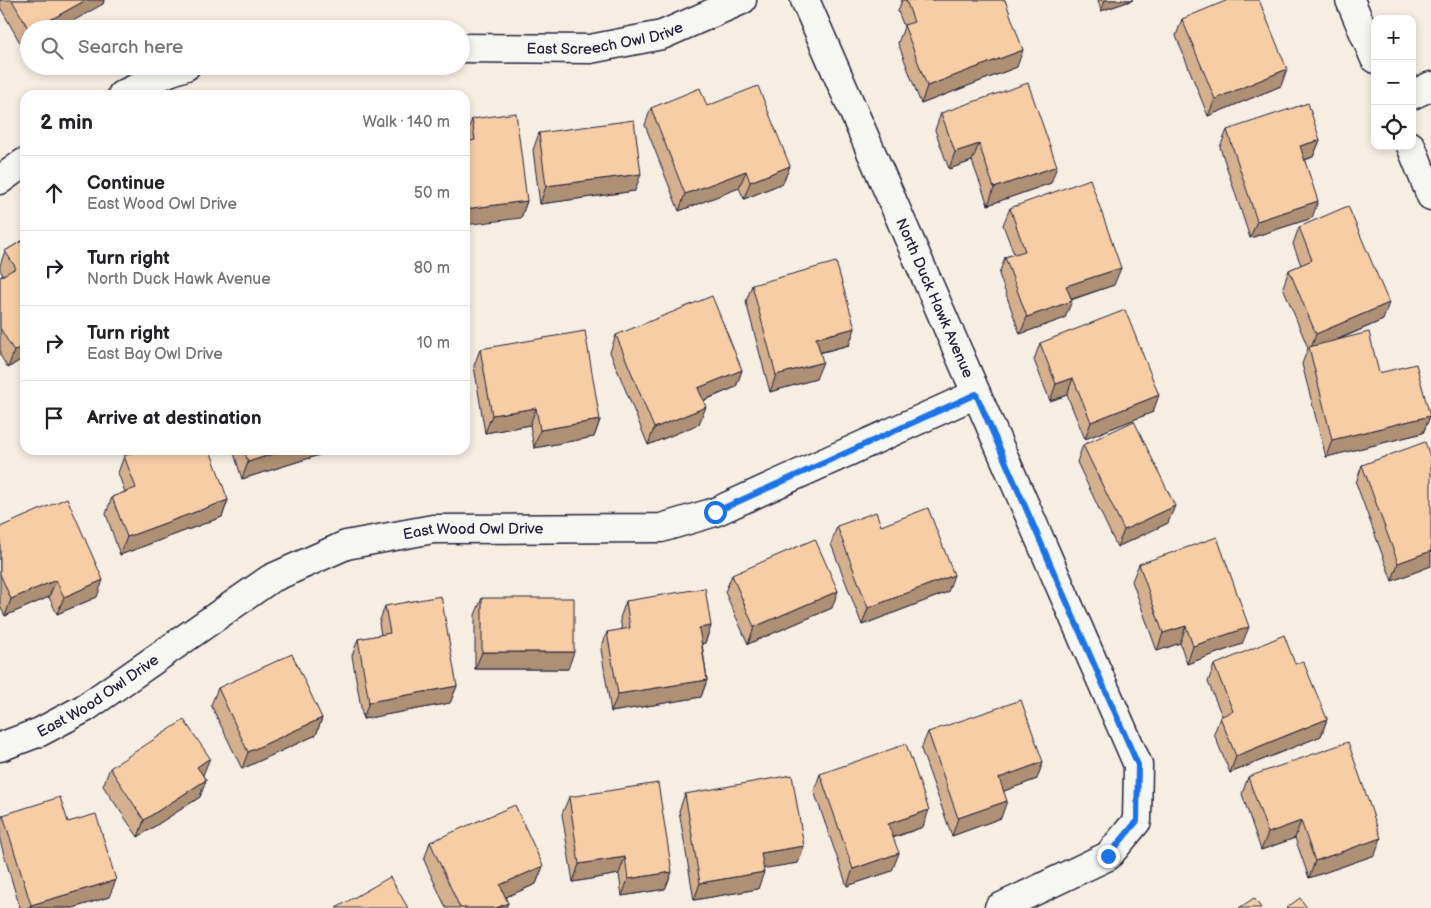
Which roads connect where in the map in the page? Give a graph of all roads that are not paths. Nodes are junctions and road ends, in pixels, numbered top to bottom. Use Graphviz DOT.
graph roads {
  1 [pos="742,0"];
  2 [pos="804,0"];
  3 [pos="1350,0"];
  4 [pos="470,48"];
  5 [pos="1371,50"];
  6 [pos="163,75"];
  7 [pos="1431,86"];
  8 [pos="132,90"];
  9 [pos="1416,93"];
  10 [pos="1413,150"];
  11 [pos="20,166"];
  12 [pos="0,180"];
  13 [pos="1431,196"];
  14 [pos="976,394"];
  15 [pos="0,747"];
  16 [pos="999,908"];
  1 -- 4 [label="street, East Screech Owl Drive"];
  2 -- 14 [label="street, North Duck Hawk Avenue"];
  3 -- 5 [label="street"];
  6 -- 8 [label="street"];
  7 -- 9 [label="street"];
  10 -- 13 [label="street"];
  11 -- 12 [label="street"];
  14 -- 15 [label="street, East Wood Owl Drive"];
  14 -- 16 [label="street, North Duck Hawk Avenue"];
}
